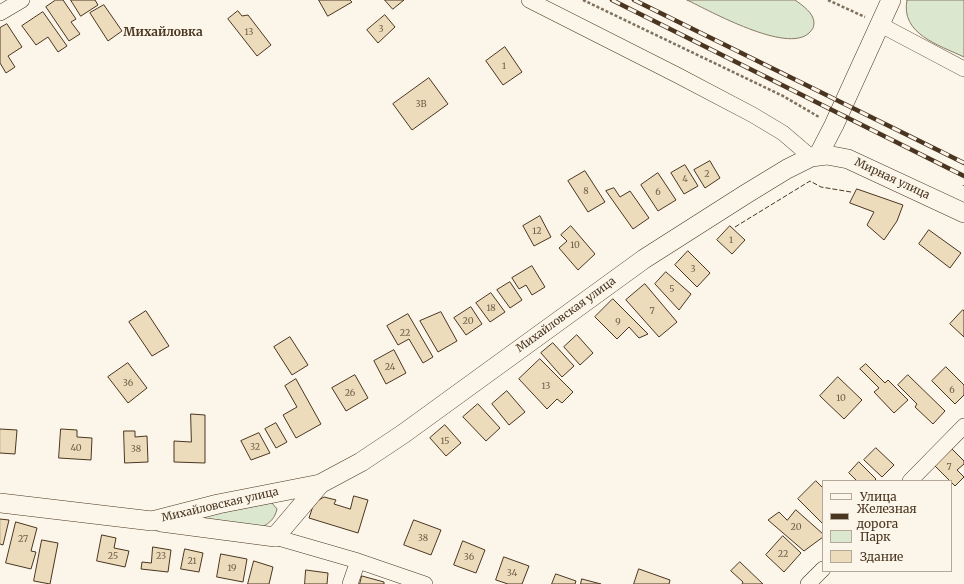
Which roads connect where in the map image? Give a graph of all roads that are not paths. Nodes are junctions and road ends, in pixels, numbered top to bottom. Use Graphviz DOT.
graph roads {
  1 [pos="22,0"];
  2 [pos="529,0"];
  3 [pos="891,0"];
  4 [pos="0,13"];
  5 [pos="880,24"];
  6 [pos="964,69"];
  7 [pos="814,157"];
  8 [pos="964,213"];
  9 [pos="964,426"];
  10 [pos="911,480"];
  11 [pos="320,484"];
  12 [pos="0,503"];
  13 [pos="152,521"];
  14 [pos="275,537"];
  15 [pos="358,561"];
  16 [pos="822,570"];
  17 [pos="350,584"];
  18 [pos="425,584"];
  19 [pos="808,584"];
  1 -- 4 [label="street"];
  2 -- 7 [label="street"];
  3 -- 5 [label="street"];
  5 -- 6 [label="street"];
  5 -- 7 [label="street"];
  7 -- 8 [label="street, Мирная улица"];
  7 -- 11 [label="street, Михайловская улица"];
  9 -- 10 [label="street"];
  11 -- 13 [label="street, Михайловская улица"];
  11 -- 14 [label="street, Михайловская улица"];
  12 -- 13 [label="street, Михайловская улица"];
  13 -- 14 [label="street"];
  14 -- 15 [label="street"];
  15 -- 17 [label="street"];
  15 -- 18 [label="street"];
  16 -- 19 [label="street"];
}
